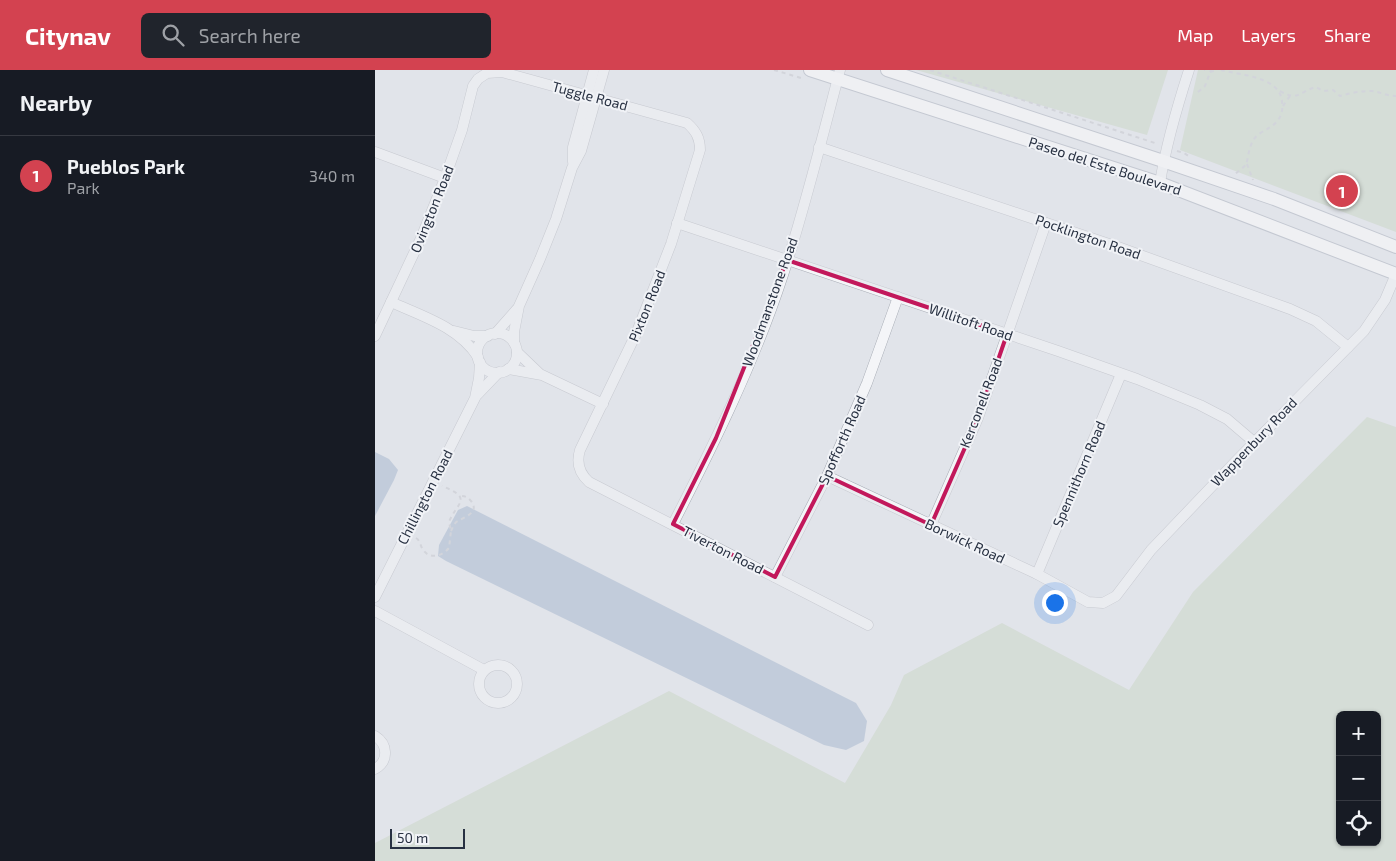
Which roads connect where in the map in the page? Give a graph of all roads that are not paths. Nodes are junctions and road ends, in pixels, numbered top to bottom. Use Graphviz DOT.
graph roads {
  1 [pos="594,70"];
  2 [pos="604,70"];
  3 [pos="810,70"];
  4 [pos="887,70"];
  5 [pos="1189,70"];
  6 [pos="839,74"];
  7 [pos="479,78"];
  8 [pos="592,97"];
  9 [pos="698,135"];
  10 [pos="819,147"];
  11 [pos="375,152"];
  12 [pos="1163,161"];
  13 [pos="445,178"];
  14 [pos="1159,183"];
  15 [pos="677,223"];
  16 [pos="1046,223"];
  17 [pos="1396,247"];
  18 [pos="787,260"];
  19 [pos="1396,274"];
  20 [pos="897,297"];
  21 [pos="391,302"];
  22 [pos="519,306"];
  23 [pos="450,330"];
  24 [pos="1007,334"];
  25 [pos="491,335"];
  26 [pos="375,336"];
  27 [pos="515,347"];
  28 [pos="1348,347"];
  29 [pos="479,360"];
  30 [pos="504,371"];
  31 [pos="1121,374"];
  32 [pos="542,375"];
  33 [pos="475,398"];
  34 [pos="603,404"];
  35 [pos="1255,442"];
  36 [pos="580,471"];
  37 [pos="827,476"];
  38 [pos="673,524"];
  39 [pos="931,525"];
  40 [pos="1037,574"];
  41 [pos="775,577"];
  42 [pos="375,597"];
  43 [pos="1103,603"];
  44 [pos="375,611"];
  45 [pos="868,625"];
  46 [pos="484,670"];
  47 [pos="375,736"];
  48 [pos="375,769"];
  1 -- 8 [label="street"];
  2 -- 8 [label="street"];
  3 -- 6 [label="main road, Paseo del Este Boulevard"];
  4 -- 12 [label="main road, Paseo del Este Boulevard"];
  5 -- 12 [label="street"];
  6 -- 10 [label="street, Woodmanstone Road"];
  6 -- 14 [label="main road, Paseo del Este Boulevard"];
  7 -- 8 [label="street, Tuggle Road"];
  7 -- 13 [label="street, Ovington Road"];
  8 -- 9 [label="street, Tuggle Road"];
  8 -- 22 [label="street"];
  9 -- 15 [label="street, Pixton Road"];
  10 -- 16 [label="street, Pocklington Road"];
  10 -- 18 [label="street, Woodmanstone Road"];
  11 -- 13 [label="street"];
  12 -- 14 [label="street"];
  12 -- 17 [label="main road, Paseo del Este Boulevard"];
  13 -- 21 [label="street, Ovington Road"];
  14 -- 19 [label="main road, Paseo del Este Boulevard"];
  15 -- 18 [label="street, Willitoft Road"];
  15 -- 34 [label="street, Pixton Road"];
  16 -- 24 [label="street, Kerconell Road"];
  16 -- 28 [label="street, Pocklington Road"];
  18 -- 20 [label="street, Willitoft Road"];
  18 -- 38 [label="street, Woodmanstone Road"];
  19 -- 28 [label="street, Wappenbury Road"];
  20 -- 24 [label="street, Willitoft Road"];
  20 -- 37 [label="street, Spofforth Road"];
  21 -- 23 [label="street"];
  21 -- 26 [label="street, Ovington Road"];
  22 -- 25 [label="street"];
  22 -- 27 [label="street"];
  23 -- 25 [label="street"];
  23 -- 29 [label="street"];
  24 -- 31 [label="street, Willitoft Road"];
  24 -- 39 [label="street, Kerconell Road"];
  25 -- 27 [label="street"];
  25 -- 29 [label="street"];
  27 -- 30 [label="street"];
  27 -- 32 [label="street"];
  28 -- 35 [label="street, Wappenbury Road"];
  29 -- 30 [label="street"];
  29 -- 33 [label="street, Chillington Road"];
  30 -- 32 [label="street"];
  30 -- 33 [label="street, Chillington Road"];
  31 -- 35 [label="street, Willitoft Road"];
  31 -- 40 [label="street, Spennithorn Road"];
  32 -- 34 [label="street"];
  33 -- 42 [label="street, Chillington Road"];
  34 -- 36 [label="street, Pixton Road"];
  35 -- 43 [label="street, Wappenbury Road"];
  36 -- 38 [label="street, Tiverton Road"];
  37 -- 39 [label="street, Borwick Road"];
  37 -- 41 [label="street, Spofforth Road"];
  38 -- 41 [label="street, Tiverton Road"];
  39 -- 40 [label="street, Borwick Road"];
  40 -- 43 [label="street, Borwick Road"];
  41 -- 45 [label="street, Tiverton Road"];
  44 -- 46 [label="street"];
  47 -- 48 [label="street"];
}
